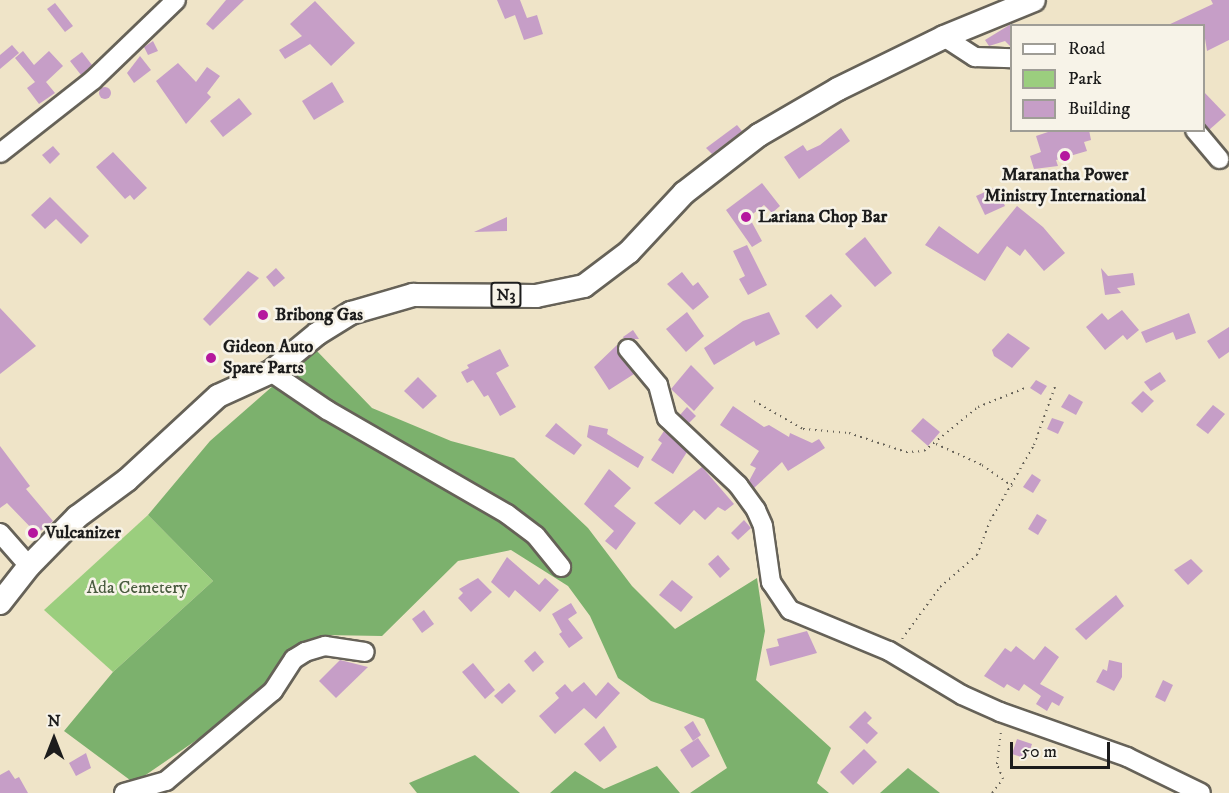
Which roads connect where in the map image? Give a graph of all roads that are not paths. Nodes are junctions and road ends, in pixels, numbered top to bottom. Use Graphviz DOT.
graph roads {
  1 [pos="176,0"];
  2 [pos="1034,0"];
  3 [pos="944,37"];
  4 [pos="1010,58"];
  5 [pos="1197,132"];
  6 [pos="0,153"];
  7 [pos="1219,159"];
  8 [pos="628,349"];
  9 [pos="272,372"];
  10 [pos="0,533"];
  11 [pos="29,566"];
  12 [pos="561,567"];
  13 [pos="0,603"];
  14 [pos="365,652"];
  15 [pos="124,793"];
  16 [pos="1200,793"];
  1 -- 6 [label="street"];
  2 -- 3 [label="main road, N3"];
  3 -- 4 [label="street"];
  3 -- 9 [label="main road, N3"];
  5 -- 7 [label="street"];
  8 -- 16 [label="street"];
  9 -- 11 [label="main road, N3"];
  9 -- 12 [label="street"];
  10 -- 11 [label="street"];
  11 -- 13 [label="main road, N3"];
  14 -- 15 [label="street"];
}
